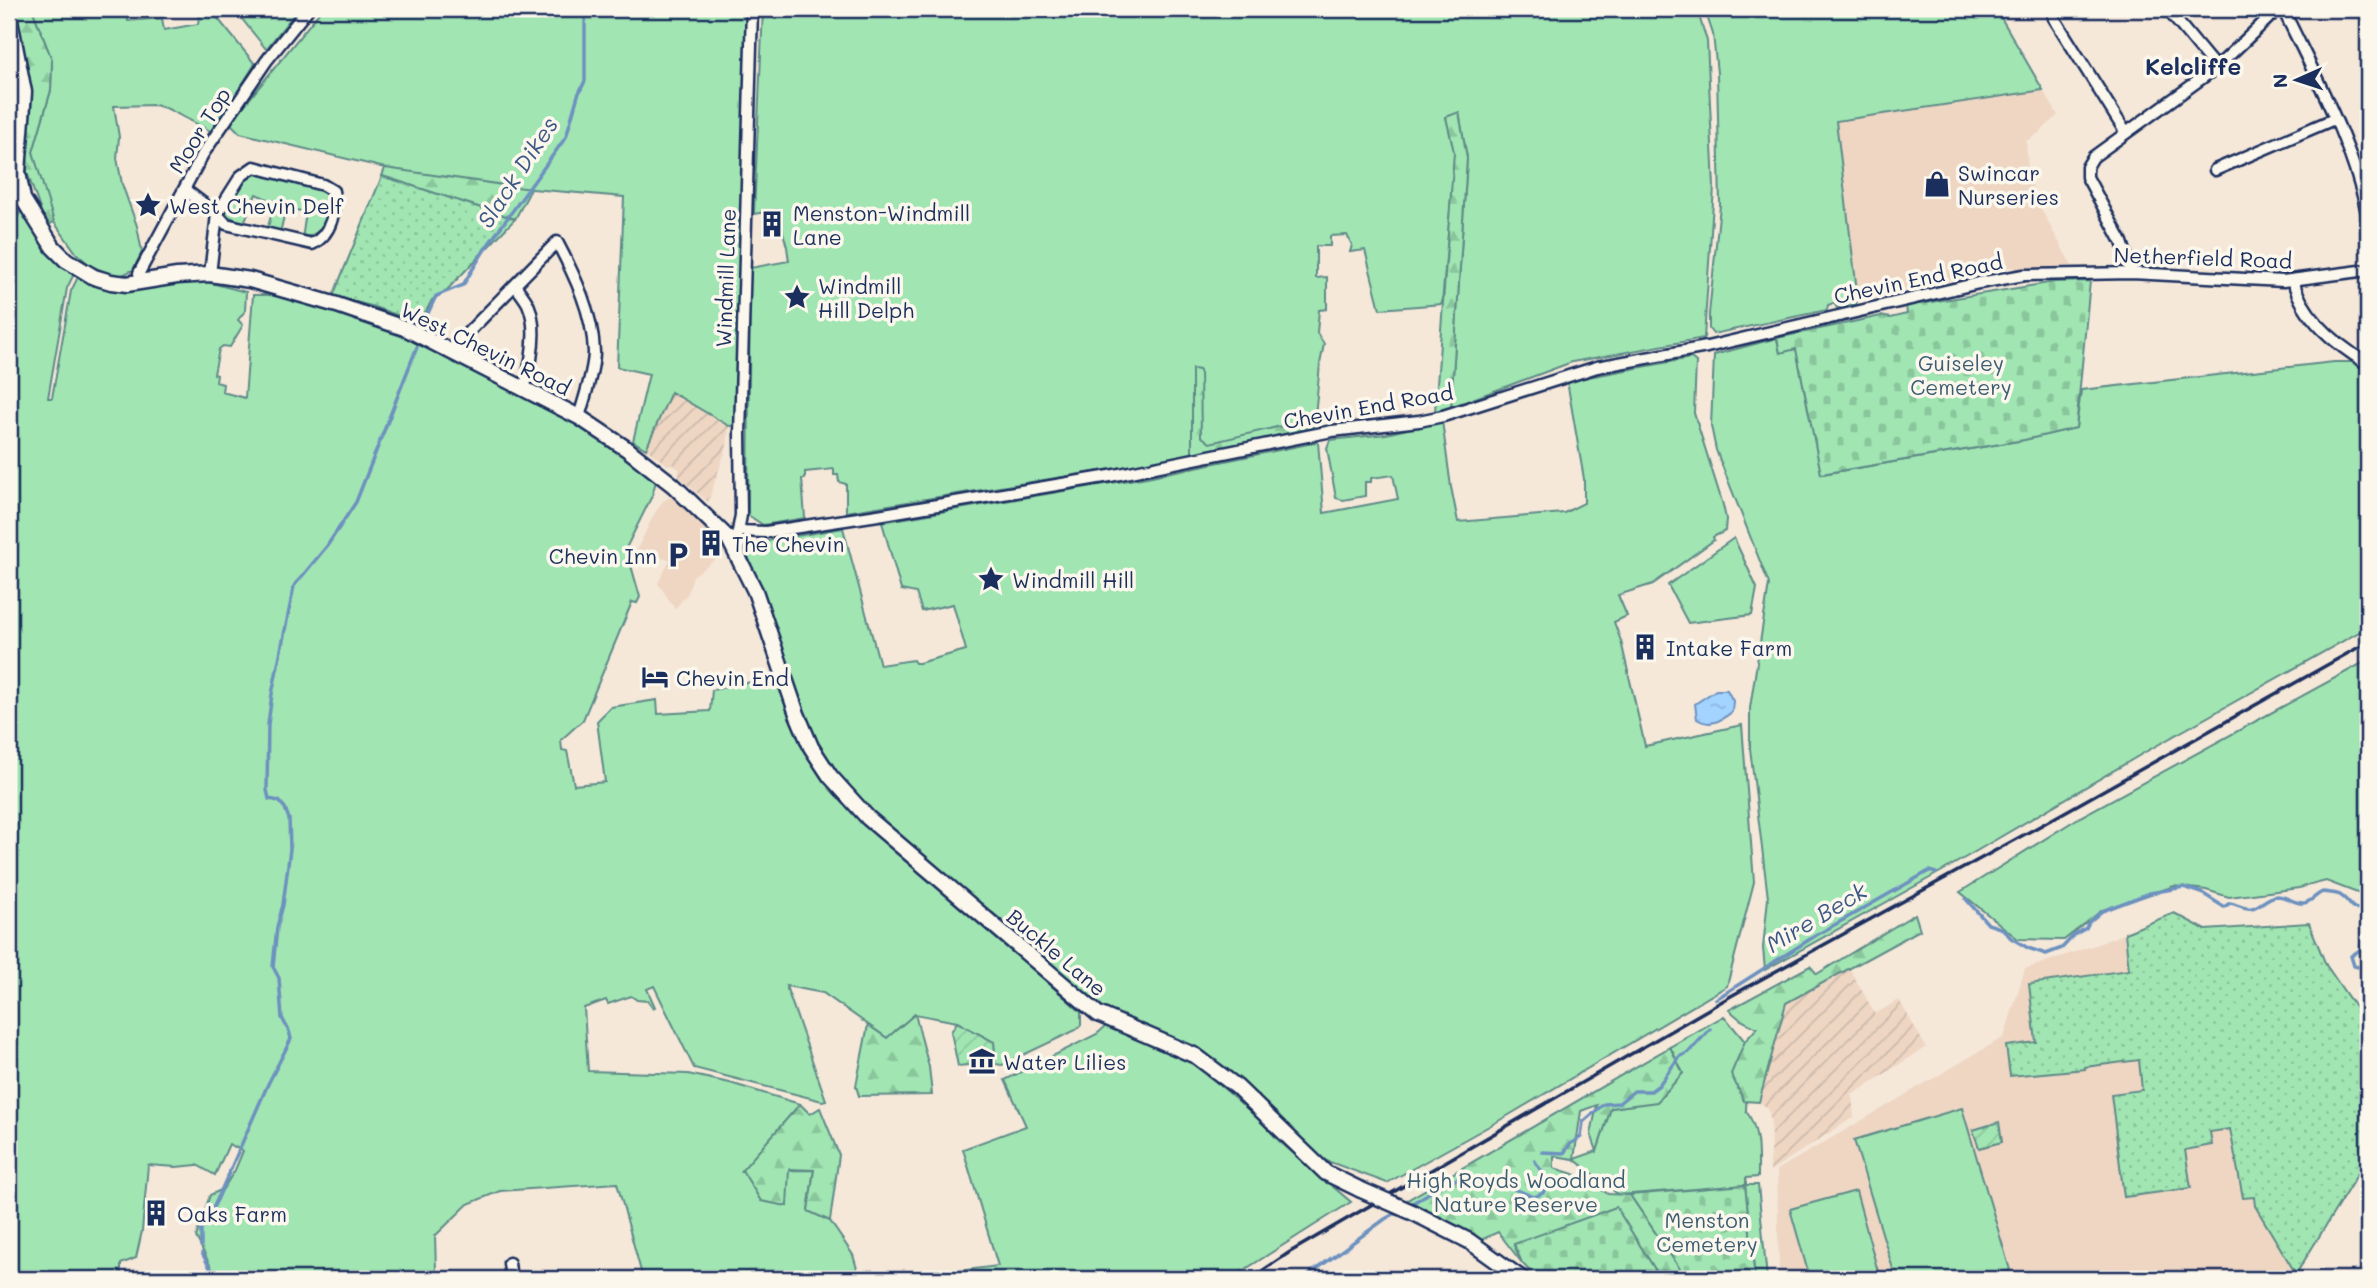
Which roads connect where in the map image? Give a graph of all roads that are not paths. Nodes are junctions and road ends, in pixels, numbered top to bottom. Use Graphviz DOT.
graph roads {
  1 [pos="308,9"];
  2 [pos="752,9"];
  3 [pos="2052,9"];
  4 [pos="2167,9"];
  5 [pos="2280,9"];
  6 [pos="9,15"];
  7 [pos="2217,68"];
  8 [pos="2334,120"];
  9 [pos="2126,133"];
  10 [pos="2215,170"];
  11 [pos="184,189"];
  12 [pos="217,214"];
  13 [pos="2368,217"];
  14 [pos="2368,271"];
  15 [pos="2132,273"];
  16 [pos="210,274"];
  17 [pos="2079,274"];
  18 [pos="2293,280"];
  19 [pos="141,282"];
  20 [pos="515,285"];
  21 [pos="449,352"];
  22 [pos="2368,364"];
  23 [pos="524,389"];
  24 [pos="579,417"];
  25 [pos="739,531"];
  26 [pos="734,548"];
  27 [pos="509,1264"];
  28 [pos="511,1279"];
  29 [pos="1522,1279"];
  1 -- 11 [label="street, Moor Top"];
  2 -- 25 [label="street, Windmill Lane"];
  3 -- 9 [label="street"];
  4 -- 7 [label="street"];
  5 -- 7 [label="street"];
  5 -- 8 [label="street"];
  6 -- 19 [label="street, West Chevin Road"];
  7 -- 9 [label="street"];
  8 -- 10 [label="street"];
  8 -- 13 [label="street"];
  9 -- 15 [label="street"];
  11 -- 12 [label="street"];
  11 -- 19 [label="street, Moor Top"];
  12 -- 12 [label="street"];
  12 -- 16 [label="street"];
  14 -- 18 [label="street, Netherfield Road"];
  15 -- 17 [label="street, Netherfield Road"];
  15 -- 18 [label="street, Netherfield Road"];
  16 -- 19 [label="street, West Chevin Road"];
  16 -- 21 [label="street, West Chevin Road"];
  17 -- 25 [label="street, Chevin End Road"];
  18 -- 22 [label="street"];
  20 -- 21 [label="street"];
  20 -- 23 [label="street"];
  20 -- 24 [label="street"];
  21 -- 23 [label="street, West Chevin Road"];
  23 -- 24 [label="street, West Chevin Road"];
  24 -- 26 [label="street, West Chevin Road"];
  25 -- 26 [label="street, Windmill Lane"];
  26 -- 29 [label="street, Buckle Lane, bridge"];
  27 -- 28 [label="street"];
}
